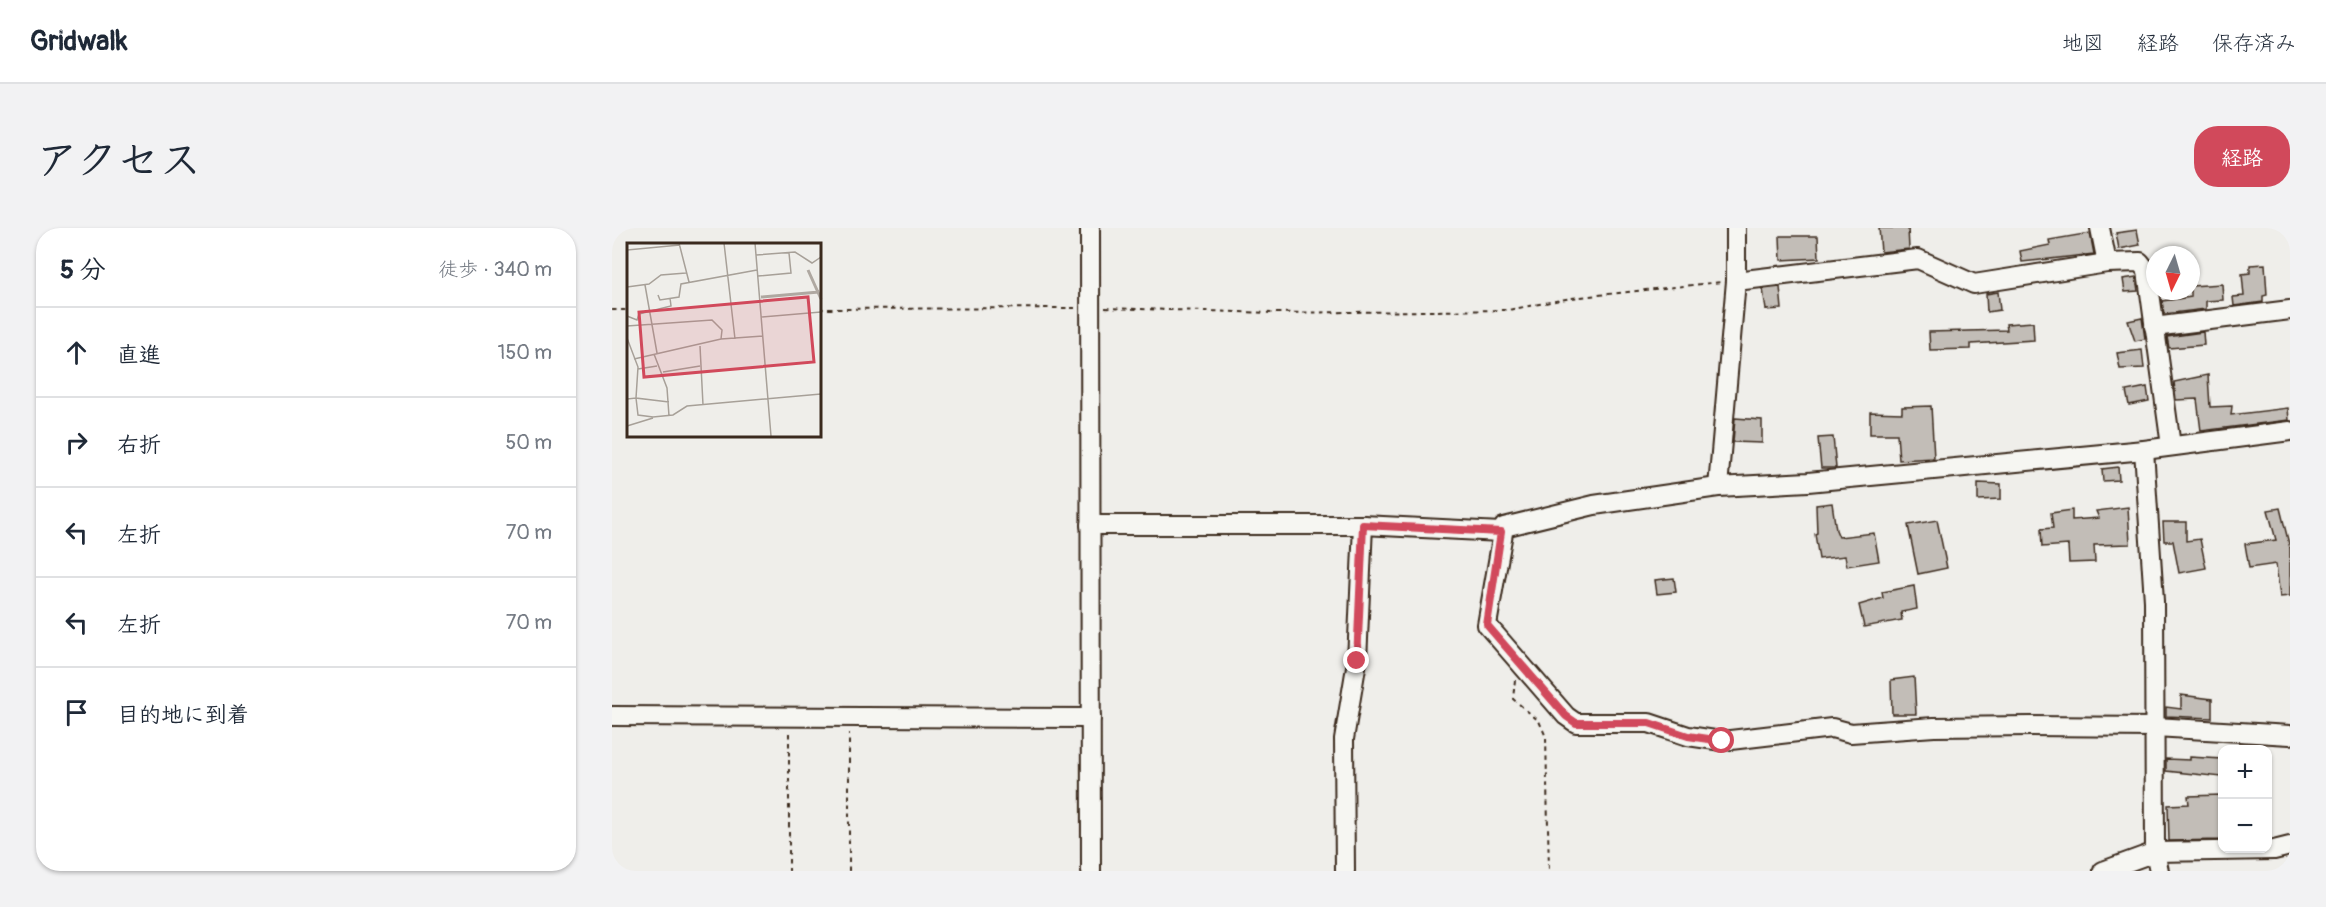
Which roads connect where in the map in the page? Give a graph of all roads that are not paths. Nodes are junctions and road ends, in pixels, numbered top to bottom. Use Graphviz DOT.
graph roads {
  1 [pos="1090,228"];
  2 [pos="1736,228"];
  3 [pos="2100,228"];
  4 [pos="2107,263"];
  5 [pos="1736,281"];
  6 [pos="2290,310"];
  7 [pos="2154,327"];
  8 [pos="2290,431"];
  9 [pos="2171,446"];
  10 [pos="2144,450"];
  11 [pos="1718,487"];
  12 [pos="1090,525"];
  13 [pos="1363,525"];
  14 [pos="1501,532"];
  15 [pos="612,716"];
  16 [pos="1091,718"];
  17 [pos="2155,727"];
  18 [pos="2290,735"];
  19 [pos="2290,846"];
  20 [pos="2155,852"];
  21 [pos="1091,871"];
  22 [pos="1345,871"];
  23 [pos="2103,871"];
  24 [pos="2159,871"];
  1 -- 12 [label="street"];
  2 -- 5 [label="street"];
  3 -- 4 [label="street"];
  4 -- 5 [label="street"];
  4 -- 7 [label="street"];
  5 -- 11 [label="street"];
  6 -- 7 [label="street"];
  7 -- 9 [label="street"];
  8 -- 9 [label="street"];
  9 -- 10 [label="street"];
  10 -- 11 [label="street"];
  10 -- 17 [label="street"];
  11 -- 14 [label="street"];
  12 -- 13 [label="street"];
  12 -- 16 [label="street"];
  13 -- 14 [label="street"];
  13 -- 22 [label="street"];
  14 -- 17 [label="street"];
  15 -- 16 [label="street"];
  16 -- 21 [label="street"];
  17 -- 18 [label="street"];
  17 -- 20 [label="street"];
  19 -- 20 [label="street"];
  20 -- 23 [label="street"];
  20 -- 24 [label="street"];
}
